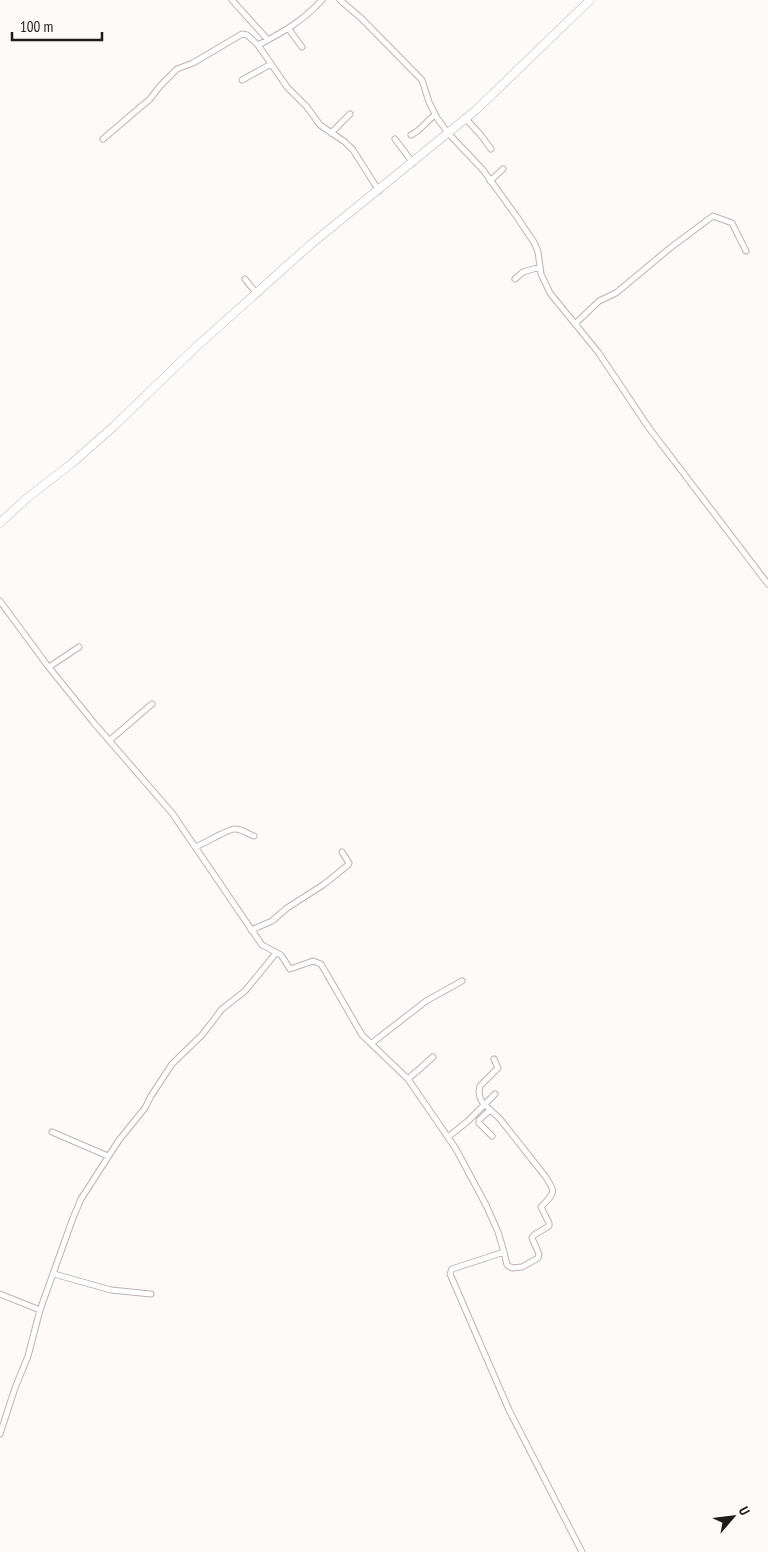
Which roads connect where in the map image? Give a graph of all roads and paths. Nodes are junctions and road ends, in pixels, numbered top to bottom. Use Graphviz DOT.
graph roads {
  1 [pos="232,0"];
  2 [pos="322,0"];
  3 [pos="340,0"];
  4 [pos="590,0"];
  5 [pos="288,28"];
  6 [pos="268,40"];
  7 [pos="258,45"];
  8 [pos="302,47"];
  9 [pos="271,64"];
  10 [pos="242,80"];
  11 [pos="350,114"];
  12 [pos="432,117"];
  13 [pos="466,119"];
  14 [pos="331,133"];
  15 [pos="412,134"];
  16 [pos="449,134"];
  17 [pos="103,139"];
  18 [pos="394,139"];
  19 [pos="491,149"];
  20 [pos="413,163"];
  21 [pos="504,169"];
  22 [pos="490,181"];
  23 [pos="379,190"];
  24 [pos="746,251"];
  25 [pos="537,268"];
  26 [pos="245,279"];
  27 [pos="515,279"];
  28 [pos="257,294"];
  29 [pos="575,324"];
  30 [pos="0,523"];
  31 [pos="768,584"];
  32 [pos="0,601"];
  33 [pos="79,647"];
  34 [pos="49,667"];
  35 [pos="152,704"];
  36 [pos="110,740"];
  37 [pos="254,836"];
  38 [pos="195,847"];
  39 [pos="342,852"];
  40 [pos="251,930"];
  41 [pos="276,953"];
  42 [pos="462,981"];
  43 [pos="372,1043"];
  44 [pos="433,1057"];
  45 [pos="494,1059"];
  46 [pos="408,1078"];
  47 [pos="494,1094"];
  48 [pos="484,1104"];
  49 [pos="490,1110"];
  50 [pos="52,1132"];
  51 [pos="492,1136"];
  52 [pos="448,1137"];
  53 [pos="108,1156"];
  54 [pos="504,1252"];
  55 [pos="54,1274"];
  56 [pos="0,1294"];
  57 [pos="151,1294"];
  58 [pos="40,1310"];
  59 [pos="0,1434"];
  60 [pos="582,1552"];
  1 -- 6 [label="street"];
  2 -- 5 [label="street"];
  3 -- 12 [label="street"];
  4 -- 13 [label="main road"];
  5 -- 6 [label="street"];
  5 -- 8 [label="street"];
  6 -- 7 [label="street"];
  7 -- 9 [label="street"];
  7 -- 17 [label="street"];
  9 -- 10 [label="street"];
  9 -- 14 [label="street"];
  11 -- 14 [label="street"];
  12 -- 15 [label="street"];
  12 -- 16 [label="street"];
  13 -- 16 [label="main road"];
  13 -- 19 [label="street"];
  14 -- 23 [label="street"];
  16 -- 20 [label="main road"];
  16 -- 22 [label="street"];
  18 -- 20 [label="street"];
  20 -- 23 [label="main road"];
  21 -- 22 [label="street"];
  22 -- 25 [label="street"];
  23 -- 28 [label="main road"];
  24 -- 29 [label="street"];
  25 -- 27 [label="street"];
  25 -- 29 [label="street"];
  26 -- 28 [label="street"];
  28 -- 30 [label="main road"];
  29 -- 31 [label="street"];
  32 -- 34 [label="street"];
  33 -- 34 [label="street"];
  34 -- 36 [label="street"];
  35 -- 36 [label="street"];
  36 -- 38 [label="street"];
  37 -- 38 [label="street"];
  38 -- 40 [label="street"];
  39 -- 40 [label="street"];
  40 -- 41 [label="street"];
  41 -- 43 [label="street"];
  41 -- 53 [label="street"];
  42 -- 43 [label="street"];
  43 -- 46 [label="street"];
  44 -- 46 [label="street"];
  45 -- 48 [label="street"];
  46 -- 52 [label="street"];
  47 -- 48 [label="street"];
  48 -- 49 [label="street"];
  48 -- 52 [label="street"];
  49 -- 51 [label="street"];
  49 -- 54 [label="street"];
  50 -- 53 [label="street"];
  52 -- 54 [label="street"];
  53 -- 55 [label="street"];
  54 -- 60 [label="street"];
  55 -- 57 [label="street"];
  55 -- 58 [label="street"];
  56 -- 58 [label="street"];
  58 -- 59 [label="street"];
}
